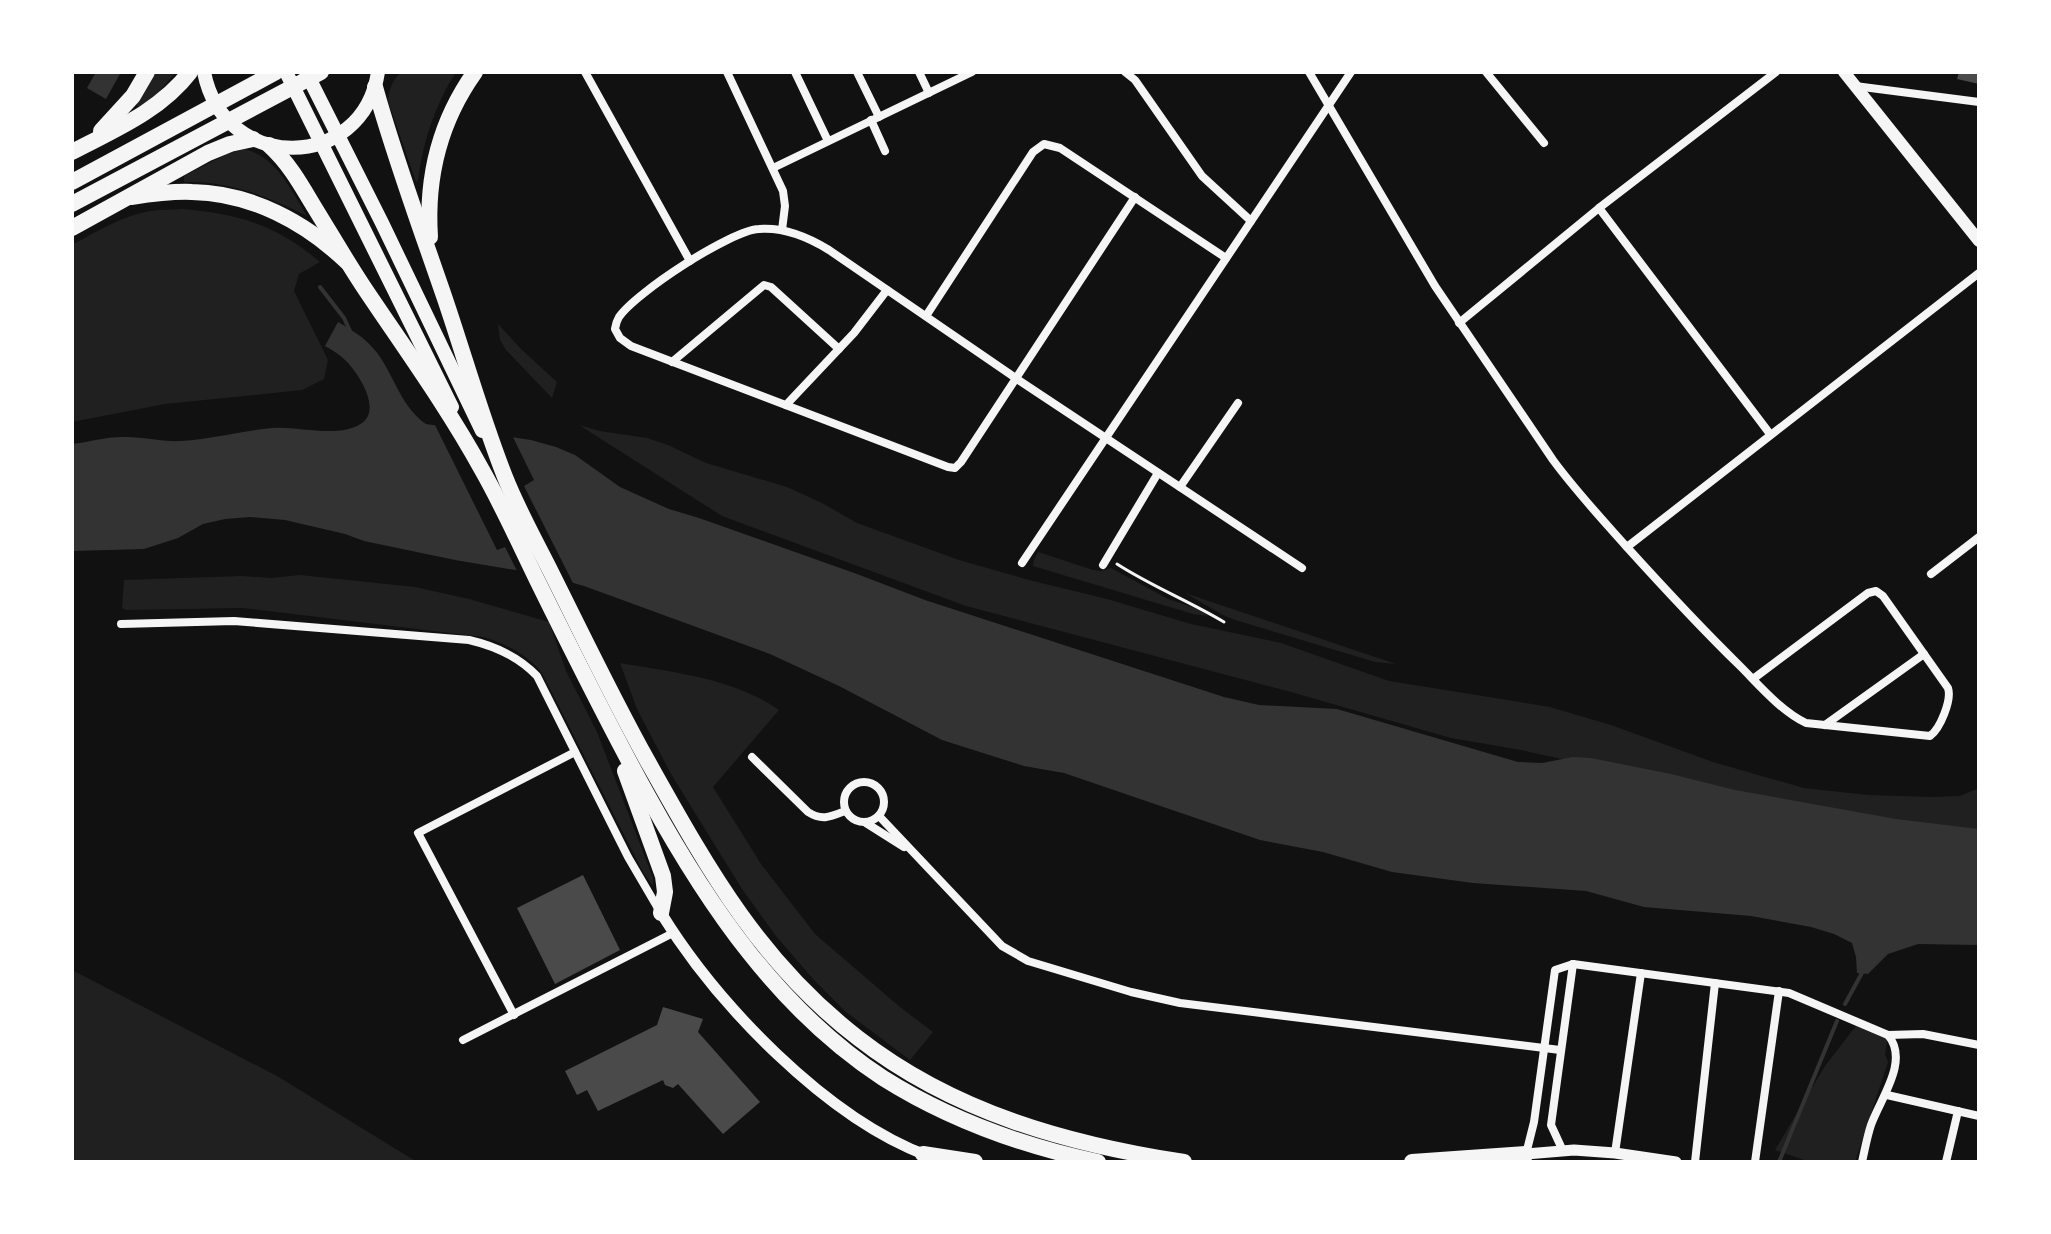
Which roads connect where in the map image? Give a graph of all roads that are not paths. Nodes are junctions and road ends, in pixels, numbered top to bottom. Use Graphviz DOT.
graph roads {
  1 [pos="147,72"];
  2 [pos="190,72"];
  3 [pos="204,72"];
  4 [pos="276,72"];
  5 [pos="286,72"];
  6 [pos="321,72"];
  7 [pos="475,72"];
  8 [pos="585,72"];
  9 [pos="727,72"];
  10 [pos="795,72"];
  11 [pos="857,72"];
  12 [pos="919,72"];
  13 [pos="972,72"];
  14 [pos="1125,72"];
  15 [pos="1309,72"];
  16 [pos="1351,72"];
  17 [pos="1486,72"];
  18 [pos="1776,72"];
  19 [pos="1844,72"];
  20 [pos="304,77"];
  21 [pos="379,77"];
  22 [pos="1855,86"];
  23 [pos="929,93"];
  24 [pos="1979,102"];
  25 [pos="1328,106"];
  26 [pos="875,118"];
  27 [pos="828,141"];
  28 [pos="261,142"];
  29 [pos="1544,143"];
  30 [pos="885,151"];
  31 [pos="73,152"];
  32 [pos="773,168"];
  33 [pos="72,182"];
  34 [pos="131,197"];
  35 [pos="1135,197"];
  36 [pos="72,204"];
  37 [pos="1599,208"];
  38 [pos="1251,221"];
  39 [pos="72,228"];
  40 [pos="782,230"];
  41 [pos="1979,241"];
  42 [pos="1226,258"];
  43 [pos="690,261"];
  44 [pos="347,262"];
  45 [pos="434,266"];
  46 [pos="1979,273"];
  47 [pos="887,290"];
  48 [pos="926,316"];
  49 [pos="1459,323"];
  50 [pos="839,349"];
  51 [pos="419,357"];
  52 [pos="672,362"];
  53 [pos="1017,379"];
  54 [pos="1238,403"];
  55 [pos="786,405"];
  56 [pos="1770,434"];
  57 [pos="1106,438"];
  58 [pos="1158,473"];
  59 [pos="505,478"];
  60 [pos="1180,487"];
  61 [pos="1979,537"];
  62 [pos="1627,547"];
  63 [pos="1105,561"];
  64 [pos="1022,563"];
  65 [pos="1302,568"];
  66 [pos="1931,574"];
  67 [pos="121,624"];
  68 [pos="1924,654"];
  69 [pos="1753,679"];
  70 [pos="607,721"];
  71 [pos="1824,725"];
  72 [pos="575,752"];
  73 [pos="752,757"];
  74 [pos="845,811"];
  75 [pos="879,816"];
  76 [pos="866,823"];
  77 [pos="915,854"];
  78 [pos="661,913"];
  79 [pos="673,933"];
  80 [pos="1573,964"];
  81 [pos="1641,973"];
  82 [pos="1715,983"];
  83 [pos="1779,991"];
  84 [pos="514,1015"];
  85 [pos="1888,1035"];
  86 [pos="463,1040"];
  87 [pos="1979,1045"];
  88 [pos="1544,1047"];
  89 [pos="1560,1050"];
  90 [pos="1887,1095"];
  91 [pos="1958,1111"];
  92 [pos="1979,1116"];
  93 [pos="1563,1151"];
  94 [pos="1615,1153"];
  95 [pos="923,1154"];
  96 [pos="1526,1154"];
  97 [pos="944,1162"];
  98 [pos="975,1162"];
  99 [pos="1098,1162"];
  100 [pos="1184,1162"];
  101 [pos="1412,1162"];
  102 [pos="1676,1162"];
  103 [pos="1695,1162"];
  104 [pos="1755,1162"];
  105 [pos="1862,1162"];
  106 [pos="1946,1162"];
  1 -- 31 [label="highway"];
  2 -- 31 [label="highway"];
  3 -- 28 [label="main road"];
  4 -- 33 [label="highway"];
  5 -- 51 [label="main road"];
  6 -- 20 [label="highway"];
  7 -- 45 [label="highway"];
  8 -- 43 [label="street"];
  9 -- 32 [label="street"];
  10 -- 27 [label="street"];
  11 -- 26 [label="street"];
  12 -- 23 [label="street"];
  13 -- 23 [label="street"];
  14 -- 38 [label="street"];
  15 -- 25 [label="street"];
  16 -- 25 [label="street"];
  17 -- 29 [label="street"];
  18 -- 37 [label="street"];
  19 -- 22 [label="main road"];
  20 -- 36 [label="highway"];
  20 -- 59 [label="main road"];
  21 -- 28 [label="main road"];
  21 -- 45 [label="highway"];
  22 -- 24 [label="street"];
  22 -- 41 [label="main road"];
  23 -- 26 [label="street"];
  25 -- 38 [label="street"];
  25 -- 49 [label="street"];
  26 -- 27 [label="street"];
  26 -- 30 [label="street"];
  27 -- 32 [label="street"];
  28 -- 34 [label="highway"];
  28 -- 44 [label="highway"];
  32 -- 40 [label="street"];
  34 -- 39 [label="highway"];
  34 -- 44 [label="highway"];
  35 -- 42 [label="street"];
  35 -- 48 [label="street"];
  35 -- 53 [label="street"];
  37 -- 49 [label="street"];
  37 -- 56 [label="street"];
  38 -- 42 [label="street"];
  40 -- 43 [label="street"];
  40 -- 47 [label="street"];
  42 -- 57 [label="street"];
  43 -- 52 [label="street"];
  44 -- 51 [label="highway"];
  45 -- 59 [label="highway"];
  46 -- 56 [label="street"];
  47 -- 48 [label="street"];
  47 -- 50 [label="street"];
  48 -- 53 [label="street"];
  49 -- 62 [label="street"];
  50 -- 52 [label="street"];
  50 -- 55 [label="street"];
  51 -- 70 [label="highway"];
  52 -- 55 [label="street"];
  53 -- 55 [label="street"];
  53 -- 57 [label="street"];
  54 -- 60 [label="street"];
  56 -- 62 [label="street"];
  57 -- 58 [label="street"];
  57 -- 64 [label="street"];
  58 -- 60 [label="street"];
  58 -- 63 [label="street"];
  59 -- 100 [label="highway"];
  60 -- 65 [label="street"];
  61 -- 66 [label="street"];
  62 -- 69 [label="street"];
  67 -- 72 [label="street"];
  68 -- 69 [label="street"];
  68 -- 71 [label="street"];
  68 -- 71 [label="street"];
  69 -- 71 [label="street"];
  70 -- 78 [label="highway"];
  70 -- 99 [label="highway"];
  72 -- 78 [label="street"];
  72 -- 84 [label="street"];
  73 -- 74 [label="street"];
  74 -- 75 [label="street"];
  74 -- 76 [label="street"];
  75 -- 76 [label="street"];
  75 -- 77 [label="street"];
  76 -- 77 [label="street"];
  77 -- 88 [label="street"];
  78 -- 79 [label="street"];
  79 -- 84 [label="street"];
  79 -- 95 [label="street"];
  80 -- 81 [label="street"];
  80 -- 88 [label="street"];
  80 -- 89 [label="street"];
  81 -- 82 [label="street"];
  81 -- 94 [label="street"];
  82 -- 83 [label="street"];
  82 -- 103 [label="street"];
  83 -- 85 [label="street"];
  83 -- 104 [label="street"];
  84 -- 86 [label="street"];
  85 -- 87 [label="street"];
  85 -- 90 [label="street"];
  88 -- 89 [label="street"];
  88 -- 96 [label="street"];
  89 -- 93 [label="street"];
  90 -- 91 [label="street"];
  90 -- 105 [label="street"];
  91 -- 92 [label="street"];
  91 -- 106 [label="street"];
  93 -- 94 [label="street"];
  93 -- 96 [label="street"];
  94 -- 102 [label="street"];
  95 -- 97 [label="street"];
  95 -- 98 [label="highway"];
  96 -- 101 [label="highway"];
}
